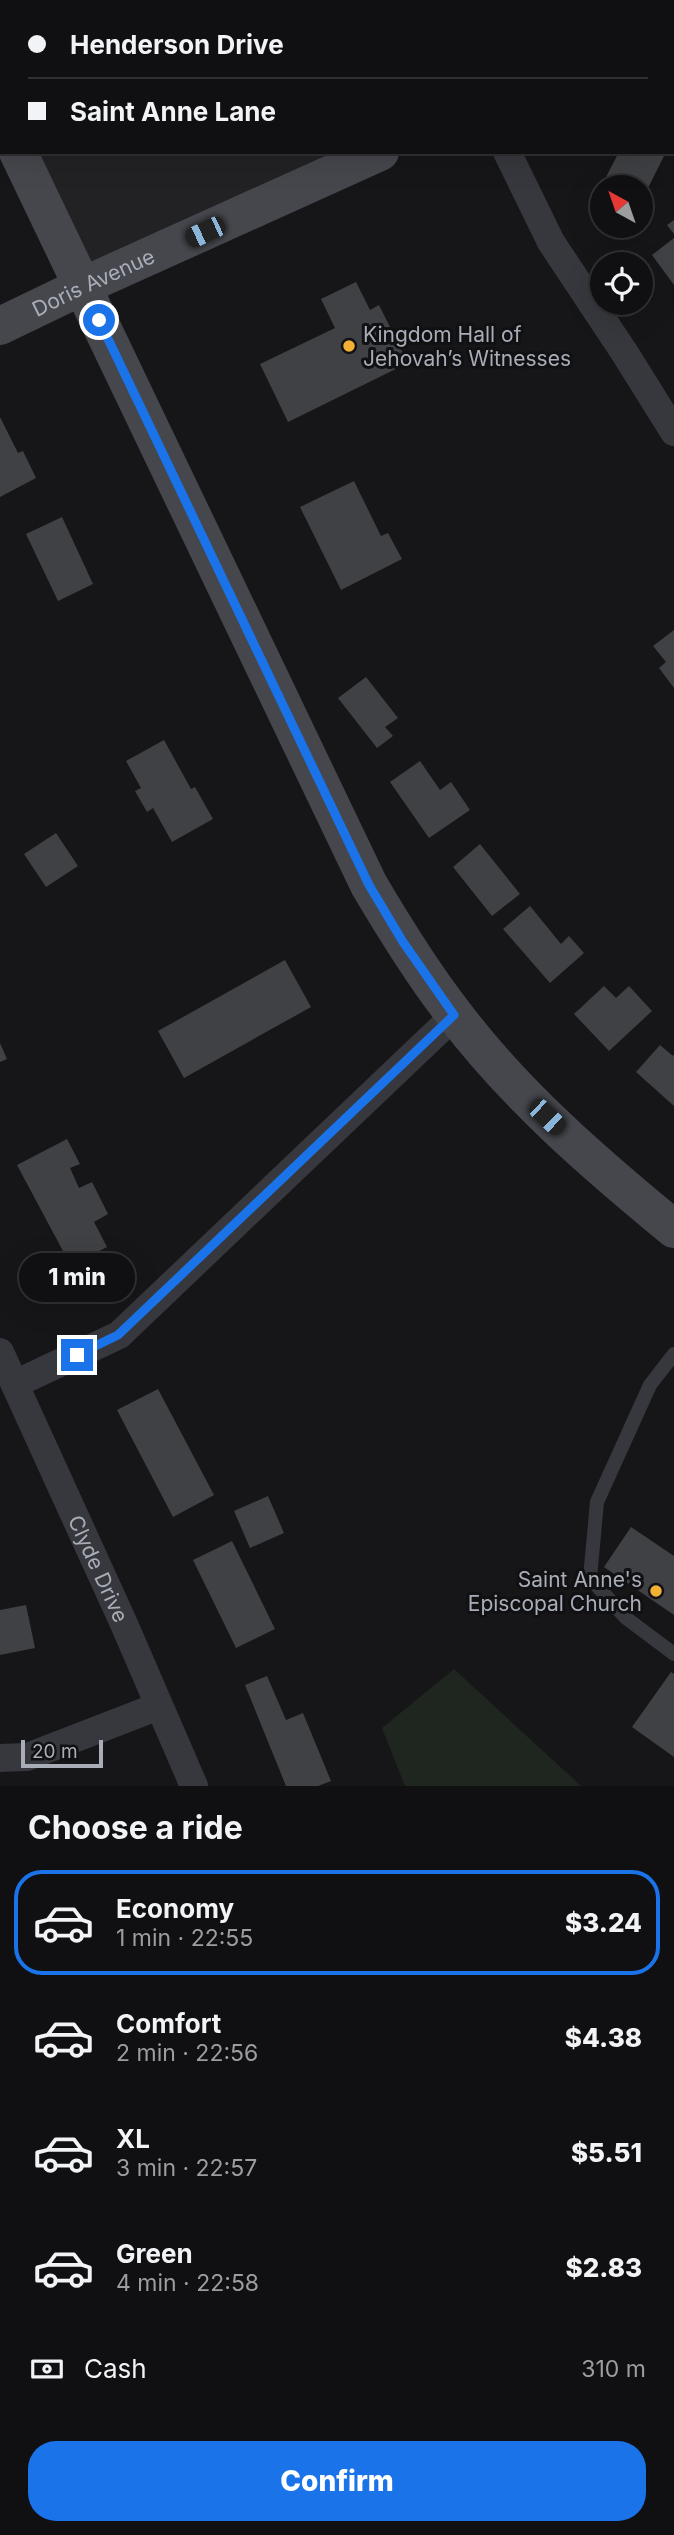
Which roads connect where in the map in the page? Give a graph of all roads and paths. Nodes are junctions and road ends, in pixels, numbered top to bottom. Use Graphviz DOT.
graph roads {
  1 [pos="19,154"];
  2 [pos="376,154"];
  3 [pos="508,154"];
  4 [pos="83,286"];
  5 [pos="0,326"];
  6 [pos="674,432"];
  7 [pos="454,1015"];
  8 [pos="674,1229"];
  9 [pos="0,1352"];
  10 [pos="674,1354"];
  11 [pos="15,1384"];
  12 [pos="674,1654"];
  13 [pos="159,1706"];
  14 [pos="0,1758"];
  15 [pos="194,1786"];
  1 -- 4 [label="main road"];
  2 -- 4 [label="main road, Doris Avenue"];
  3 -- 6 [label="street"];
  4 -- 5 [label="main road, Doris Avenue"];
  4 -- 7 [label="main road"];
  7 -- 8 [label="main road"];
  7 -- 11 [label="street"];
  9 -- 11 [label="street, Clyde Drive"];
  10 -- 12 [label="lane"];
  11 -- 13 [label="street, Clyde Drive"];
  13 -- 14 [label="street"];
  13 -- 15 [label="street, Clyde Drive"];
}
